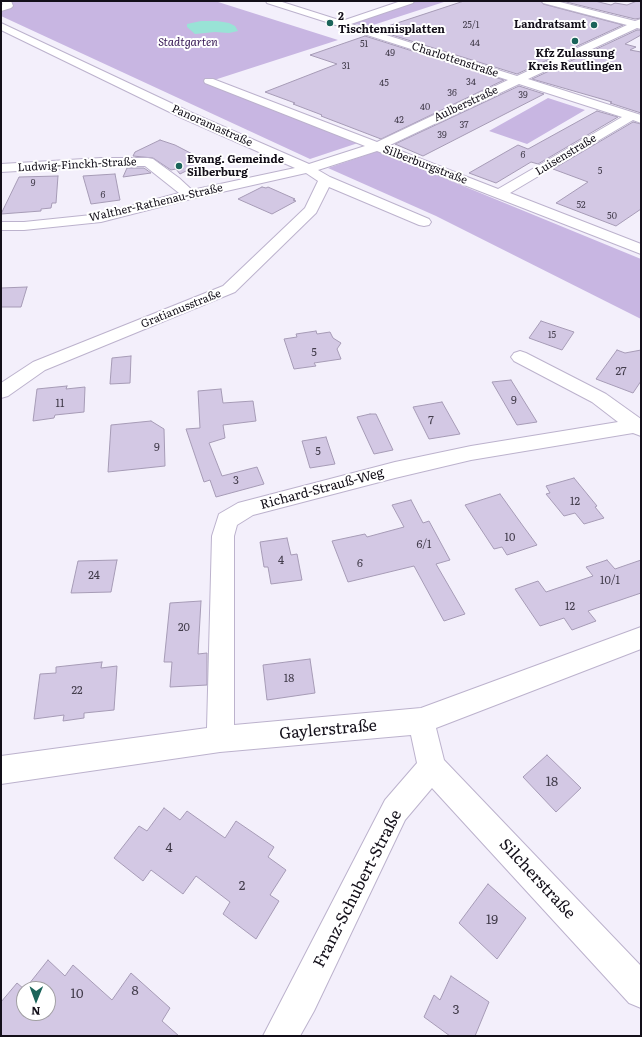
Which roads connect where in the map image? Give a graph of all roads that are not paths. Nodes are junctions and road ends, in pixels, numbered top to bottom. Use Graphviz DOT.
graph roads {
  1 [pos="270,1"];
  2 [pos="410,1"];
  3 [pos="546,1"];
  4 [pos="341,24"];
  5 [pos="639,24"];
  6 [pos="1,26"];
  7 [pos="518,80"];
  8 [pos="209,81"];
  9 [pos="636,118"];
  10 [pos="378,146"];
  11 [pos="1,168"];
  12 [pos="308,168"];
  13 [pos="325,180"];
  14 [pos="501,193"];
  15 [pos="189,195"];
  16 [pos="424,222"];
  17 [pos="1,226"];
  18 [pos="641,249"];
  19 [pos="520,357"];
  20 [pos="1,392"];
  21 [pos="638,428"];
  22 [pos="641,638"];
  23 [pos="421,721"];
  24 [pos="220,739"];
  25 [pos="432,766"];
  26 [pos="1,770"];
  27 [pos="641,990"];
  28 [pos="281,1036"];
  1 -- 4 [label="street, Charlottenstraße"];
  2 -- 4 [label="street"];
  3 -- 5 [label="street"];
  4 -- 7 [label="street, Charlottenstraße"];
  5 -- 7 [label="street, Aulberstraße"];
  6 -- 12 [label="street, Panoramastraße"];
  7 -- 9 [label="street, Charlottenstraße"];
  7 -- 10 [label="street, Aulberstraße"];
  8 -- 10 [label="street, Silberburgstraße"];
  9 -- 14 [label="street, Luisenstraße"];
  10 -- 12 [label="street, Walther-Rathenau-Straße"];
  10 -- 14 [label="street, Silberburgstraße"];
  11 -- 15 [label="street, Ludwig-Finckh-Straße"];
  12 -- 13 [label="street, Panoramastraße"];
  12 -- 15 [label="street, Walther-Rathenau-Straße"];
  13 -- 16 [label="street, Panoramastraße"];
  13 -- 20 [label="street, Gratianusstraße"];
  14 -- 18 [label="street, Silberburgstraße"];
  15 -- 17 [label="street, Walther-Rathenau-Straße"];
  19 -- 21 [label="street, Richard-Strauß-Weg"];
  21 -- 24 [label="street, Richard-Strauß-Weg"];
  22 -- 23 [label="street, Gaylerstraße"];
  23 -- 24 [label="street, Gaylerstraße"];
  23 -- 25 [label="street"];
  24 -- 26 [label="street, Gaylerstraße"];
  25 -- 27 [label="street, Silcherstraße"];
  25 -- 28 [label="street, Franz-Schubert-Straße"];
}
